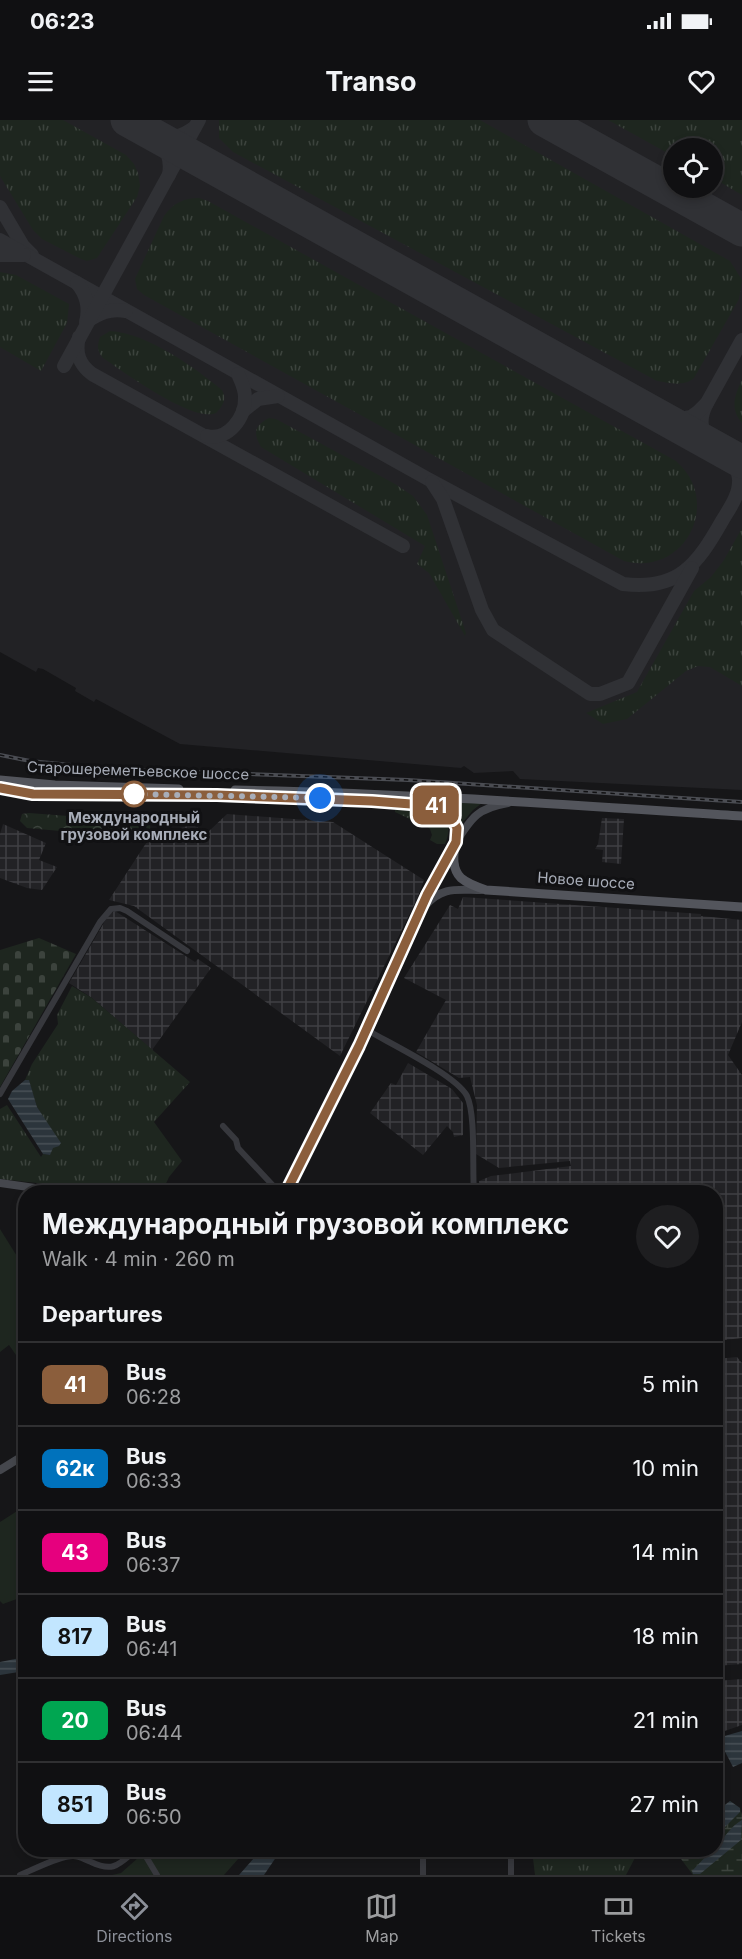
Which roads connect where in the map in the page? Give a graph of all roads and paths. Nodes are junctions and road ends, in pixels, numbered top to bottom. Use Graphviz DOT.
graph roads {
  1 [pos="0,780"];
  2 [pos="0,788"];
  3 [pos="517,802"];
  4 [pos="742,816"];
  5 [pos="455,846"];
  6 [pos="486,890"];
  7 [pos="742,907"];
  8 [pos="423,909"];
  9 [pos="187,951"];
  10 [pos="367,1030"];
  11 [pos="0,1094"];
  12 [pos="223,1126"];
  13 [pos="0,1183"];
  14 [pos="272,1185"];
  15 [pos="290,1185"];
  16 [pos="474,1185"];
  17 [pos="18,1186"];
  18 [pos="18,1459"];
  19 [pos="0,1470"];
  20 [pos="67,1857"];
  21 [pos="79,1857"];
  22 [pos="128,1857"];
  23 [pos="146,1857"];
  24 [pos="423,1857"];
  25 [pos="511,1857"];
  26 [pos="20,1875"];
  27 [pos="157,1875"];
  28 [pos="423,1875"];
  29 [pos="511,1875"];
  1 -- 3 [label="main road, Старошереметьевское шоссе"];
  2 -- 5 [label="main road, Старошереметьевское шоссе"];
  3 -- 4 [label="main road, Старошереметьевское шоссе"];
  3 -- 5 [label="main road"];
  5 -- 6 [label="main road, Новое шоссе"];
  5 -- 8 [label="main road"];
  6 -- 7 [label="main road, Новое шоссе"];
  6 -- 8 [label="main road"];
  8 -- 10 [label="main road"];
  9 -- 11 [label="street"];
  10 -- 15 [label="main road"];
  10 -- 16 [label="street"];
  12 -- 14 [label="street"];
  13 -- 17 [label="main road"];
  18 -- 19 [label="main road"];
  20 -- 26 [label="street"];
  21 -- 22 [label="street"];
  23 -- 27 [label="street"];
  24 -- 28 [label="street"];
  25 -- 29 [label="street"];
}
